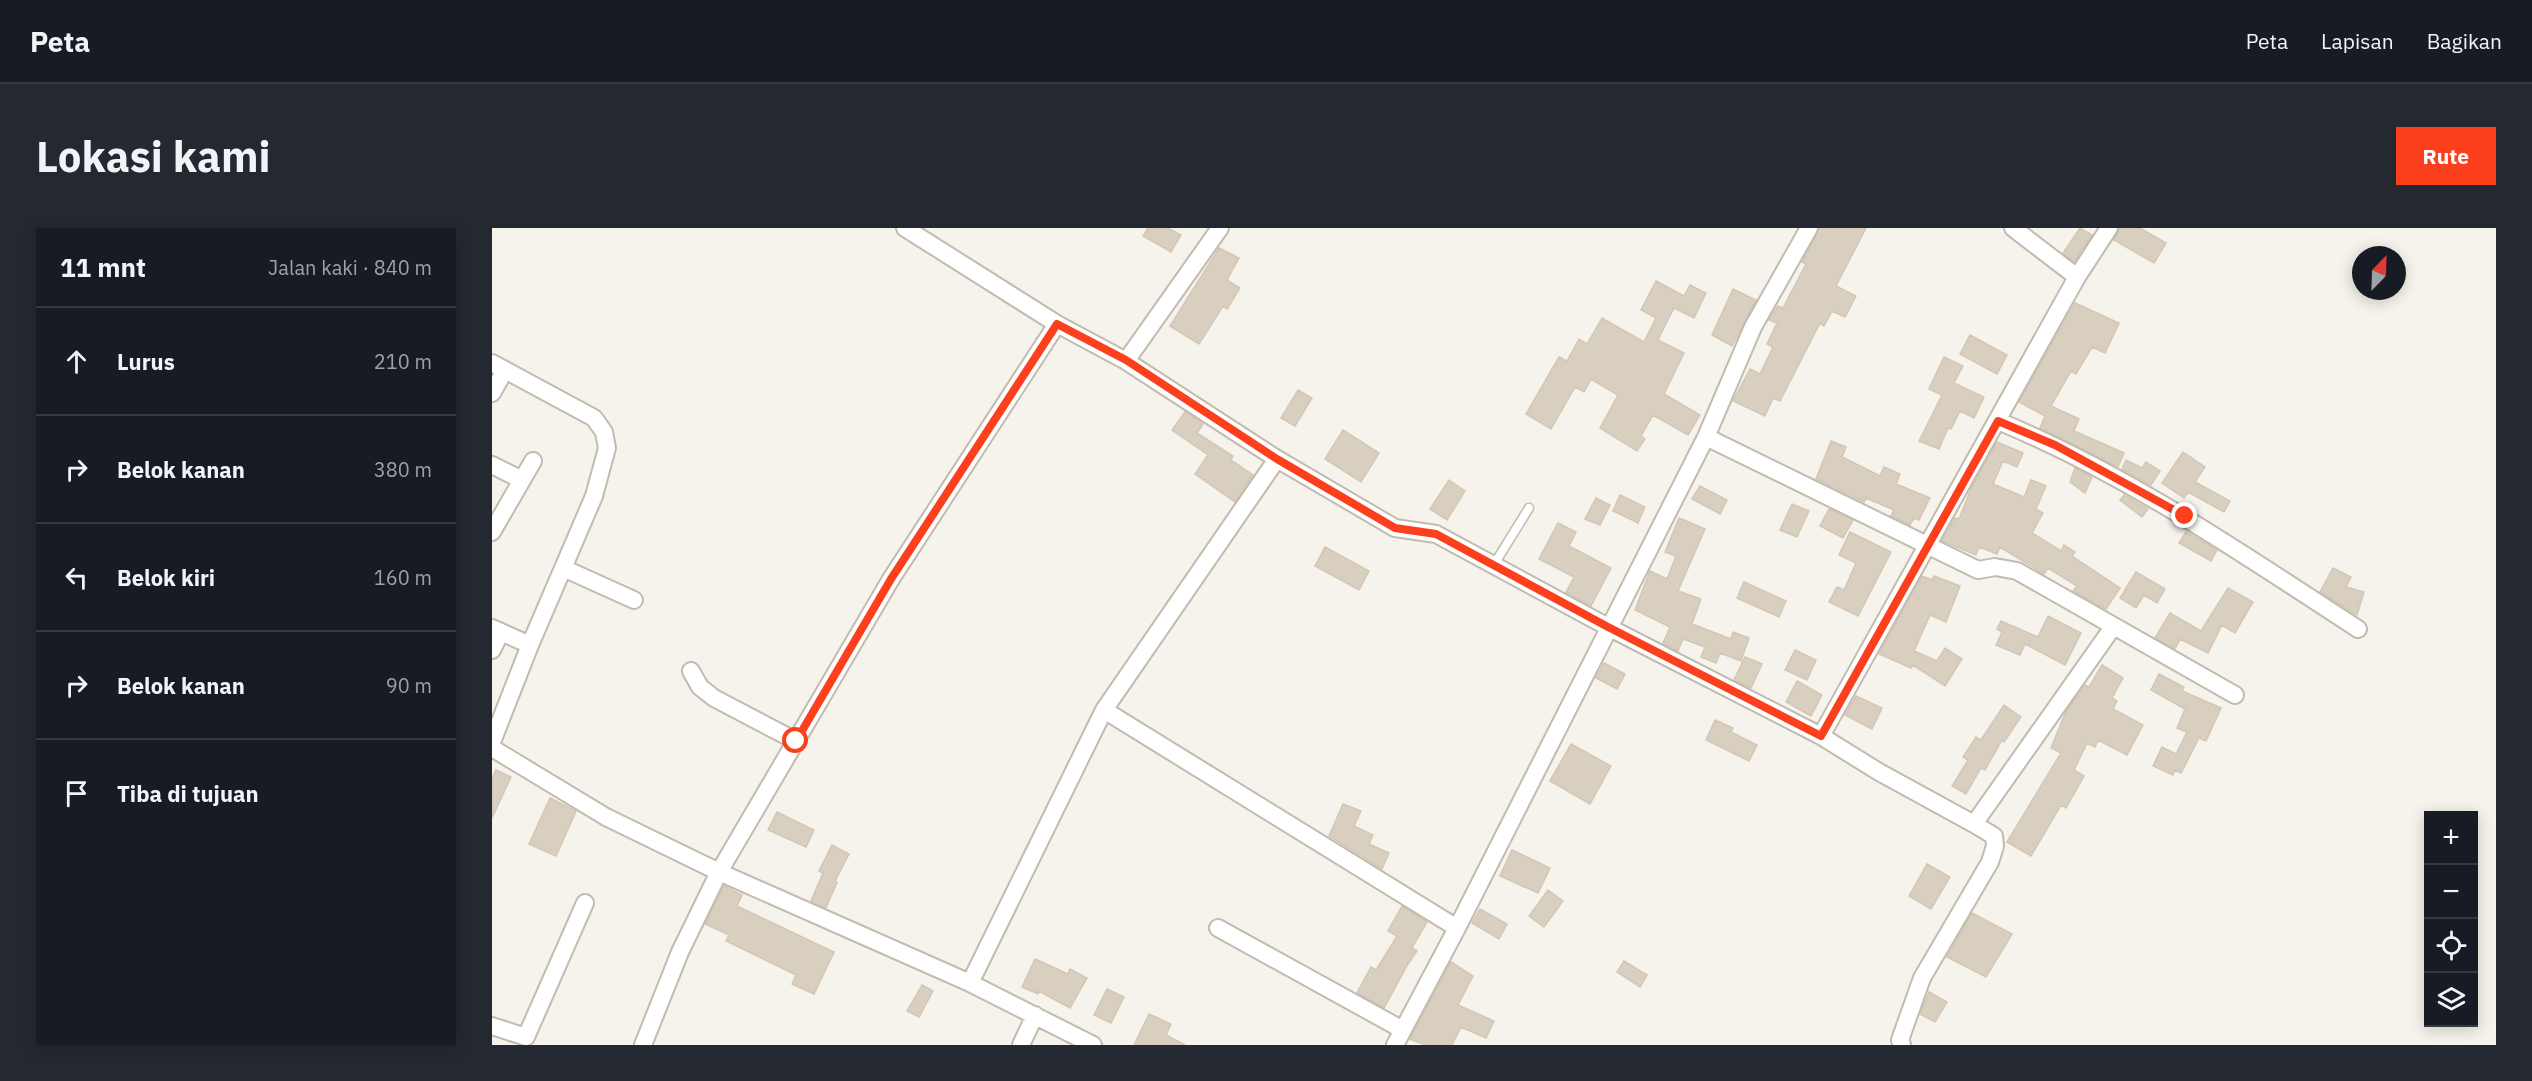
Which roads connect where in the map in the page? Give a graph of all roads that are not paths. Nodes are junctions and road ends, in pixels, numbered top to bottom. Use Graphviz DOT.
graph roads {
  1 [pos="905,228"];
  2 [pos="1220,228"];
  3 [pos="1809,228"];
  4 [pos="2013,228"];
  5 [pos="2109,228"];
  6 [pos="2077,277"];
  7 [pos="1057,324"];
  8 [pos="1126,360"];
  9 [pos="498,366"];
  10 [pos="492,393"];
  11 [pos="1998,421"];
  12 [pos="1706,437"];
  13 [pos="1277,459"];
  14 [pos="533,461"];
  15 [pos="492,465"];
  16 [pos="522,480"];
  17 [pos="1529,508"];
  18 [pos="492,532"];
  19 [pos="1928,546"];
  20 [pos="1493,566"];
  21 [pos="563,568"];
  22 [pos="634,600"];
  23 [pos="1608,627"];
  24 [pos="2113,627"];
  25 [pos="2358,629"];
  26 [pos="496,630"];
  27 [pos="530,645"];
  28 [pos="492,650"];
  29 [pos="691,671"];
  30 [pos="2235,695"];
  31 [pos="1104,710"];
  32 [pos="1821,736"];
  33 [pos="796,741"];
  34 [pos="492,742"];
  35 [pos="492,748"];
  36 [pos="1974,824"];
  37 [pos="719,872"];
  38 [pos="585,903"];
  39 [pos="1218,928"];
  40 [pos="1457,928"];
  41 [pos="970,983"];
  42 [pos="1035,1015"];
  43 [pos="492,1026"];
  44 [pos="1400,1040"];
  45 [pos="524,1041"];
  46 [pos="644,1045"];
  47 [pos="1021,1045"];
  48 [pos="1094,1045"];
  49 [pos="1902,1045"];
  1 -- 7 [label="street"];
  2 -- 8 [label="street"];
  3 -- 12 [label="street"];
  4 -- 6 [label="street"];
  5 -- 6 [label="street"];
  6 -- 11 [label="street"];
  7 -- 8 [label="street"];
  7 -- 33 [label="street"];
  8 -- 13 [label="street"];
  9 -- 10 [label="street"];
  9 -- 21 [label="street"];
  11 -- 19 [label="street"];
  11 -- 25 [label="street"];
  12 -- 19 [label="street"];
  12 -- 23 [label="street"];
  13 -- 20 [label="street"];
  13 -- 31 [label="street"];
  14 -- 16 [label="street"];
  15 -- 16 [label="street"];
  16 -- 18 [label="street"];
  17 -- 20 [label="lane"];
  19 -- 24 [label="street"];
  19 -- 32 [label="street"];
  20 -- 23 [label="street"];
  21 -- 22 [label="street"];
  21 -- 27 [label="street"];
  23 -- 32 [label="street"];
  23 -- 40 [label="street"];
  24 -- 30 [label="street"];
  24 -- 36 [label="street"];
  26 -- 27 [label="street"];
  26 -- 28 [label="street"];
  27 -- 34 [label="street"];
  29 -- 33 [label="street"];
  31 -- 40 [label="street"];
  31 -- 41 [label="street"];
  32 -- 36 [label="street"];
  33 -- 37 [label="street"];
  35 -- 37 [label="street"];
  36 -- 49 [label="street"];
  37 -- 41 [label="street"];
  37 -- 46 [label="street"];
  38 -- 45 [label="street"];
  39 -- 44 [label="street"];
  40 -- 44 [label="street"];
  41 -- 42 [label="street"];
  42 -- 47 [label="street"];
  42 -- 48 [label="street"];
  43 -- 45 [label="street"];
}
